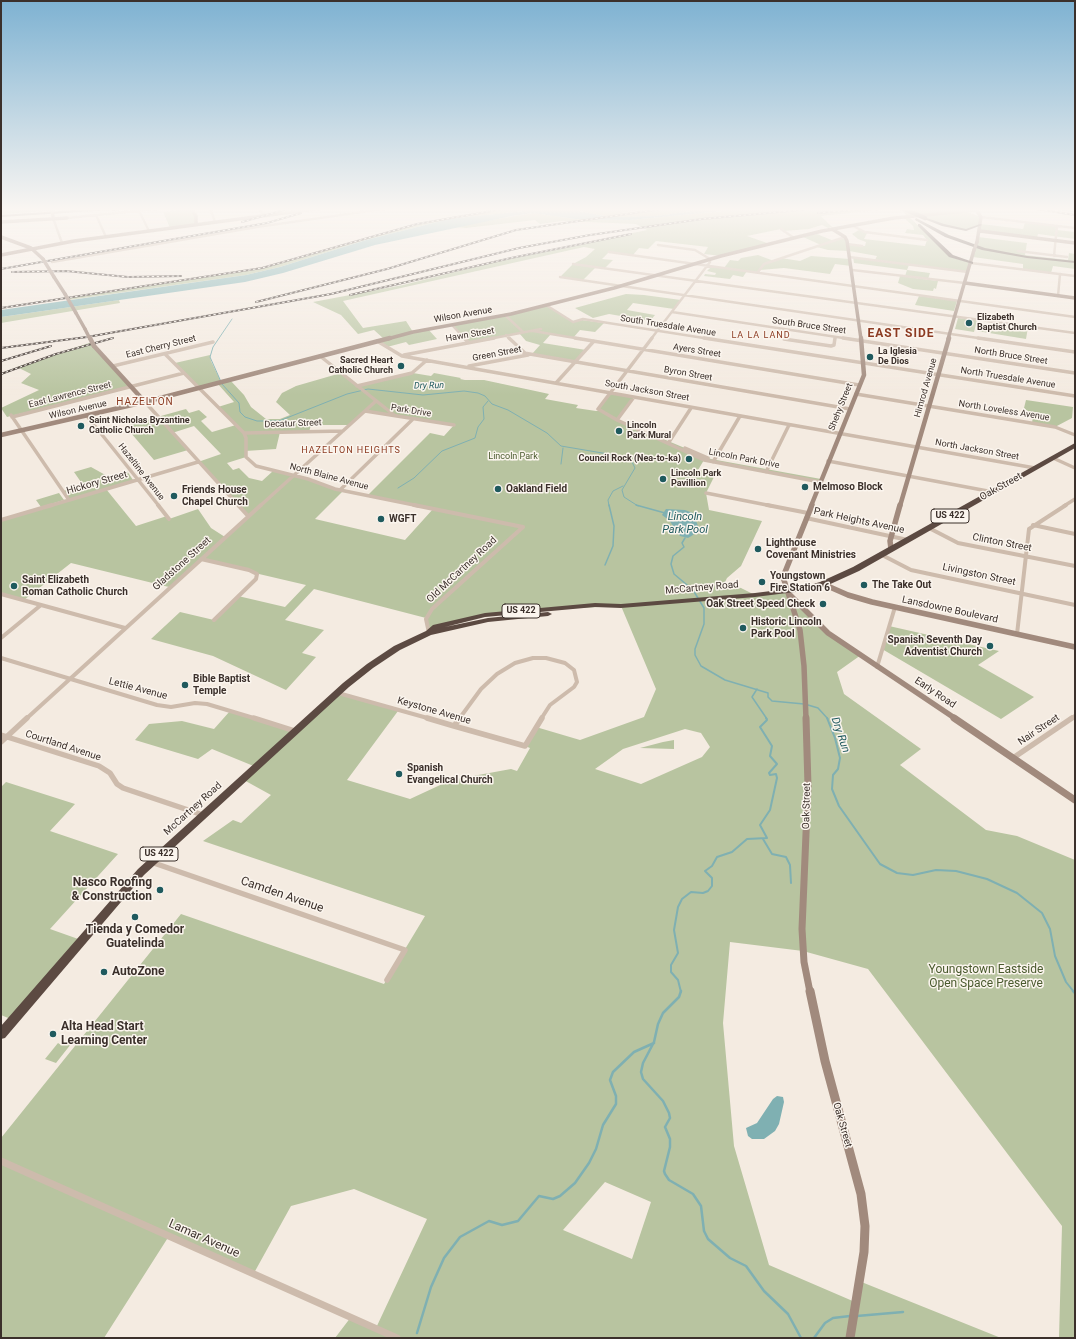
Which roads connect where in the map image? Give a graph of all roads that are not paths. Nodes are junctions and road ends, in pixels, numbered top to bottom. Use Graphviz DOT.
graph roads {
  1 [pos="50,270"];
  2 [pos="622,270"];
  3 [pos="672,270"];
  4 [pos="704,270"];
  5 [pos="745,270"];
  6 [pos="852,270"];
  7 [pos="856,270"];
  8 [pos="956,270"];
  9 [pos="1030,270"];
  10 [pos="758,272"];
  11 [pos="968,272"];
  12 [pos="1060,274"];
  13 [pos="656,275"];
  14 [pos="1075,276"];
  15 [pos="560,277"];
  16 [pos="696,281"];
  17 [pos="965,284"];
  18 [pos="622,286"];
  19 [pos="854,286"];
  20 [pos="685,295"];
  21 [pos="1058,296"];
  22 [pos="1075,298"];
  23 [pos="960,301"];
  24 [pos="858,303"];
  25 [pos="546,305"];
  26 [pos="672,312"];
  27 [pos="505,316"];
  28 [pos="955,316"];
  29 [pos="1075,316"];
  30 [pos="860,320"];
  31 [pos="452,325"];
  32 [pos="541,329"];
  33 [pos="533,331"];
  34 [pos="657,331"];
  35 [pos="523,332"];
  36 [pos="950,333"];
  37 [pos="1075,333"];
  38 [pos="506,335"];
  39 [pos="835,337"];
  40 [pos="784,340"];
  41 [pos="862,340"];
  42 [pos="377,341"];
  43 [pos="594,341"];
  44 [pos="213,342"];
  45 [pos="468,342"];
  46 [pos="643,349"];
  47 [pos="1075,352"];
  48 [pos="944,353"];
  49 [pos="165,354"];
  50 [pos="526,354"];
  51 [pos="320,356"];
  52 [pos="402,356"];
  53 [pos="427,360"];
  54 [pos="576,361"];
  55 [pos="863,362"];
  56 [pos="113,366"];
  57 [pos="465,367"];
  58 [pos="626,370"];
  59 [pos="184,372"];
  60 [pos="1075,373"];
  61 [pos="938,374"];
  62 [pos="556,383"];
  63 [pos="859,385"];
  64 [pos="131,386"];
  65 [pos="359,387"];
  66 [pos="199,388"];
  67 [pos="609,393"];
  68 [pos="856,394"];
  69 [pos="1075,396"];
  70 [pos="634,397"];
  71 [pos="376,401"];
  72 [pos="145,402"];
  73 [pos="929,406"];
  74 [pos="691,408"];
  75 [pos="850,409"];
  76 [pos="365,411"];
  77 [pos="394,415"];
  78 [pos="87,416"];
  79 [pos="740,416"];
  80 [pos="413,418"];
  81 [pos="617,420"];
  82 [pos="454,425"];
  83 [pos="789,425"];
  84 [pos="21,431"];
  85 [pos="343,431"];
  86 [pos="244,433"];
  87 [pos="839,434"];
  88 [pos="1,435"];
  89 [pos="1075,435"];
  90 [pos="669,442"];
  91 [pos="1075,446"];
  92 [pos="917,448"];
  93 [pos="1053,458"];
  94 [pos="714,461"];
  95 [pos="828,461"];
  96 [pos="198,462"];
  97 [pos="1035,468"];
  98 [pos="1075,468"];
  99 [pos="766,471"];
  100 [pos="293,475"];
  101 [pos="909,476"];
  102 [pos="137,480"];
  103 [pos="821,481"];
  104 [pos="340,490"];
  105 [pos="993,492"];
  106 [pos="706,493"];
  107 [pos="1075,499"];
  108 [pos="69,500"];
  109 [pos="807,515"];
  110 [pos="248,516"];
  111 [pos="2,519"];
  112 [pos="169,519"];
  113 [pos="1033,525"];
  114 [pos="523,527"];
  115 [pos="929,528"];
  116 [pos="1075,534"];
  117 [pos="892,535"];
  118 [pos="908,540"];
  119 [pos="891,549"];
  120 [pos="882,555"];
  121 [pos="1026,556"];
  122 [pos="201,559"];
  123 [pos="1075,566"];
  124 [pos="823,584"];
  125 [pos="789,593"];
  126 [pos="1021,593"];
  127 [pos="1,594"];
  128 [pos="41,605"];
  129 [pos="1075,605"];
  130 [pos="894,607"];
  131 [pos="214,620"];
  132 [pos="125,628"];
  133 [pos="429,633"];
  134 [pos="1017,634"];
  135 [pos="1,638"];
  136 [pos="1075,647"];
  137 [pos="1,658"];
  138 [pos="877,667"];
  139 [pos="70,678"];
  140 [pos="338,693"];
  141 [pos="1075,716"];
  142 [pos="454,726"];
  143 [pos="295,731"];
  144 [pos="4,736"];
  145 [pos="1,742"];
  146 [pos="1013,758"];
  147 [pos="1075,800"];
  148 [pos="203,815"];
  149 [pos="151,862"];
  150 [pos="387,980"];
  151 [pos="1,1034"];
  152 [pos="1,1161"];
  153 [pos="397,1338"];
  154 [pos="850,1338"];
  1 -- 56 [label="main road, bridge"];
  2 -- 13 [label="street"];
  3 -- 13 [label="main road, Wilson Avenue"];
  4 -- 16 [label="street"];
  5 -- 10 [label="street"];
  6 -- 19 [label="main road, Shehy Street"];
  7 -- 17 [label="street"];
  8 -- 11 [label="street"];
  9 -- 12 [label="street"];
  10 -- 19 [label="street"];
  11 -- 17 [label="main road, Himrod Avenue"];
  12 -- 14 [label="street"];
  12 -- 21 [label="street"];
  13 -- 16 [label="street"];
  13 -- 18 [label="main road, Wilson Avenue"];
  15 -- 18 [label="street"];
  16 -- 20 [label="street"];
  16 -- 24 [label="street"];
  17 -- 21 [label="main road"];
  17 -- 23 [label="main road, Himrod Avenue"];
  18 -- 20 [label="street"];
  18 -- 25 [label="main road, Wilson Avenue"];
  19 -- 23 [label="street"];
  19 -- 24 [label="main road, Shehy Street"];
  20 -- 26 [label="street"];
  20 -- 30 [label="street"];
  21 -- 22 [label="main road"];
  23 -- 28 [label="main road, Himrod Avenue"];
  23 -- 29 [label="street"];
  24 -- 28 [label="street"];
  24 -- 30 [label="main road, Shehy Street"];
  25 -- 27 [label="main road, Wilson Avenue"];
  25 -- 34 [label="street, South Truesdale Avenue"];
  26 -- 34 [label="street"];
  26 -- 39 [label="street, South Bruce Street"];
  27 -- 31 [label="main road, Wilson Avenue"];
  27 -- 35 [label="street"];
  28 -- 36 [label="main road, Himrod Avenue"];
  28 -- 37 [label="street"];
  30 -- 36 [label="street"];
  30 -- 41 [label="main road, Shehy Street"];
  31 -- 42 [label="main road, Wilson Avenue"];
  31 -- 45 [label="street"];
  32 -- 33 [label="street, Hawn Street"];
  33 -- 35 [label="street, Hawn Street"];
  33 -- 43 [label="street, Ayers Street"];
  34 -- 46 [label="street"];
  34 -- 55 [label="street, South Truesdale Avenue"];
  35 -- 38 [label="street, Hawn Street"];
  36 -- 47 [label="street"];
  36 -- 48 [label="main road, Himrod Avenue"];
  38 -- 45 [label="street, Hawn Street"];
  38 -- 50 [label="street, Byron Street"];
  39 -- 40 [label="street"];
  39 -- 41 [label="street, South Bruce Street"];
  41 -- 48 [label="street, South Bruce Street"];
  41 -- 55 [label="main road, Shehy Street"];
  42 -- 51 [label="main road, Wilson Avenue"];
  42 -- 52 [label="street, South Jackson Street"];
  43 -- 46 [label="street, Ayers Street"];
  43 -- 54 [label="street"];
  44 -- 49 [label="street, East Cherry Street"];
  45 -- 52 [label="street, Hawn Street"];
  46 -- 58 [label="street"];
  46 -- 63 [label="street, Ayers Street"];
  48 -- 60 [label="street, North Bruce Street"];
  48 -- 61 [label="main road, Himrod Avenue"];
  49 -- 56 [label="street, East Cherry Street"];
  49 -- 59 [label="street"];
  50 -- 54 [label="street, Byron Street"];
  50 -- 57 [label="street, Green Street"];
  51 -- 65 [label="street"];
  51 -- 66 [label="main road, Wilson Avenue"];
  52 -- 53 [label="street, South Jackson Street"];
  53 -- 57 [label="street, South Jackson Street"];
  53 -- 65 [label="street"];
  54 -- 58 [label="street, Byron Street"];
  54 -- 62 [label="street"];
  55 -- 61 [label="street, South Truesdale Avenue"];
  55 -- 63 [label="main road, Shehy Street"];
  56 -- 64 [label="main road"];
  57 -- 62 [label="street, South Jackson Street"];
  58 -- 67 [label="street"];
  58 -- 75 [label="street, Byron Street"];
  59 -- 64 [label="street, East Lawrence Street"];
  59 -- 66 [label="street"];
  61 -- 69 [label="street, North Truesdale Avenue"];
  61 -- 73 [label="main road, Himrod Avenue"];
  62 -- 67 [label="street, South Jackson Street"];
  63 -- 68 [label="main road, Shehy Street"];
  64 -- 72 [label="main road"];
  64 -- 84 [label="street, East Lawrence Street"];
  65 -- 71 [label="street"];
  66 -- 72 [label="main road, Wilson Avenue"];
  66 -- 86 [label="street"];
  67 -- 70 [label="street, South Jackson Street"];
  67 -- 81 [label="street, Lincoln Park Drive"];
  68 -- 73 [label="street, North Loveless Avenue"];
  68 -- 75 [label="main road, Shehy Street"];
  70 -- 74 [label="street, South Jackson Street"];
  70 -- 81 [label="street"];
  71 -- 76 [label="street, Gladstone Street"];
  71 -- 77 [label="street"];
  72 -- 78 [label="main road, Wilson Avenue"];
  72 -- 96 [label="street"];
  73 -- 89 [label="street, North Loveless Avenue"];
  73 -- 92 [label="main road, Himrod Avenue"];
  74 -- 79 [label="street, South Jackson Street"];
  74 -- 90 [label="street"];
  75 -- 87 [label="main road, Shehy Street"];
  76 -- 77 [label="street, Park Drive"];
  76 -- 85 [label="street, Gladstone Street"];
  77 -- 80 [label="street, Park Drive"];
  78 -- 84 [label="main road, Wilson Avenue"];
  78 -- 102 [label="street, Hazeltine Avenue"];
  79 -- 83 [label="street, South Jackson Street"];
  79 -- 94 [label="street"];
  80 -- 82 [label="street, Park Drive"];
  80 -- 104 [label="street"];
  81 -- 90 [label="street, Lincoln Park Drive"];
  83 -- 87 [label="street, South Jackson Street"];
  83 -- 99 [label="street"];
  84 -- 88 [label="main road, Wilson Avenue"];
  84 -- 108 [label="street"];
  85 -- 86 [label="street, Decatur Street"];
  85 -- 100 [label="street, Gladstone Street"];
  86 -- 100 [label="street, North Blaine Avenue"];
  87 -- 92 [label="street, South Jackson Street"];
  87 -- 95 [label="main road, Shehy Street"];
  90 -- 94 [label="street, Lincoln Park Drive"];
  91 -- 93 [label="highway, Oak Street / US 422"];
  92 -- 97 [label="street, North Jackson Street"];
  92 -- 101 [label="main road, Himrod Avenue"];
  93 -- 97 [label="highway, Oak Street / US 422"];
  93 -- 98 [label="street"];
  94 -- 99 [label="street, Lincoln Park Drive"];
  95 -- 101 [label="street"];
  95 -- 103 [label="main road, Shehy Street"];
  96 -- 102 [label="street, Hickory Street"];
  96 -- 110 [label="street"];
  97 -- 105 [label="highway, Oak Street / US 422"];
  99 -- 103 [label="street, Lincoln Park Drive"];
  100 -- 104 [label="street, North Blaine Avenue"];
  100 -- 110 [label="street, Gladstone Street"];
  101 -- 105 [label="street"];
  101 -- 117 [label="main road, Himrod Avenue"];
  102 -- 108 [label="street, Hickory Street"];
  102 -- 112 [label="street, Hazeltine Avenue"];
  103 -- 109 [label="main road, Shehy Street"];
  104 -- 114 [label="street, North Blaine Avenue"];
  105 -- 115 [label="highway, Oak Street / US 422"];
  106 -- 109 [label="street, Park Heights Avenue"];
  107 -- 113 [label="street"];
  108 -- 111 [label="street, Hickory Street"];
  109 -- 117 [label="street, Park Heights Avenue"];
  109 -- 125 [label="main road, Shehy Street"];
  110 -- 122 [label="street, Gladstone Street"];
  113 -- 116 [label="street"];
  113 -- 121 [label="street"];
  114 -- 133 [label="street, Old McCartney Road"];
  115 -- 118 [label="highway, Oak Street / US 422"];
  115 -- 121 [label="street, Clinton Street"];
  117 -- 118 [label="street, Park Heights Avenue"];
  117 -- 119 [label="main road, Himrod Avenue"];
  118 -- 119 [label="highway, Oak Street / US 422"];
  119 -- 120 [label="highway, Oak Street / US 422"];
  120 -- 124 [label="highway, Oak Street / US 422"];
  120 -- 126 [label="street, Livingston Street"];
  121 -- 123 [label="street, Clinton Street"];
  121 -- 126 [label="street"];
  122 -- 131 [label="street"];
  122 -- 132 [label="street, Gladstone Street"];
  124 -- 125 [label="highway, Oak Street / US 422"];
  124 -- 130 [label="main road, Lansdowne Boulevard"];
  125 -- 133 [label="highway, McCartney Road / US 422"];
  125 -- 138 [label="main road, Early Road"];
  125 -- 154 [label="main road, Oak Street"];
  126 -- 129 [label="street, Livingston Street"];
  126 -- 134 [label="street"];
  127 -- 128 [label="street"];
  128 -- 132 [label="street"];
  128 -- 135 [label="street"];
  130 -- 134 [label="main road, Lansdowne Boulevard"];
  130 -- 138 [label="street"];
  132 -- 139 [label="street, Gladstone Street"];
  133 -- 140 [label="highway, McCartney Road / US 422"];
  134 -- 136 [label="main road, Lansdowne Boulevard"];
  137 -- 139 [label="street, Lettie Avenue"];
  138 -- 146 [label="main road, Early Road"];
  139 -- 143 [label="street, Lettie Avenue"];
  139 -- 144 [label="street, Gladstone Street"];
  140 -- 142 [label="street, Keystone Avenue"];
  140 -- 143 [label="highway, McCartney Road / US 422"];
  141 -- 146 [label="street, Nair Street"];
  142 -- 142 [label="street, Keystone Avenue"];
  143 -- 148 [label="highway, McCartney Road / US 422"];
  144 -- 145 [label="street, Gladstone Street"];
  144 -- 148 [label="street, Courtland Avenue"];
  146 -- 147 [label="main road, Early Road"];
  148 -- 149 [label="highway, McCartney Road / US 422"];
  149 -- 150 [label="street, Camden Avenue"];
  149 -- 151 [label="highway, McCartney Road / US 422"];
  152 -- 153 [label="street, Lamar Avenue"];
}
